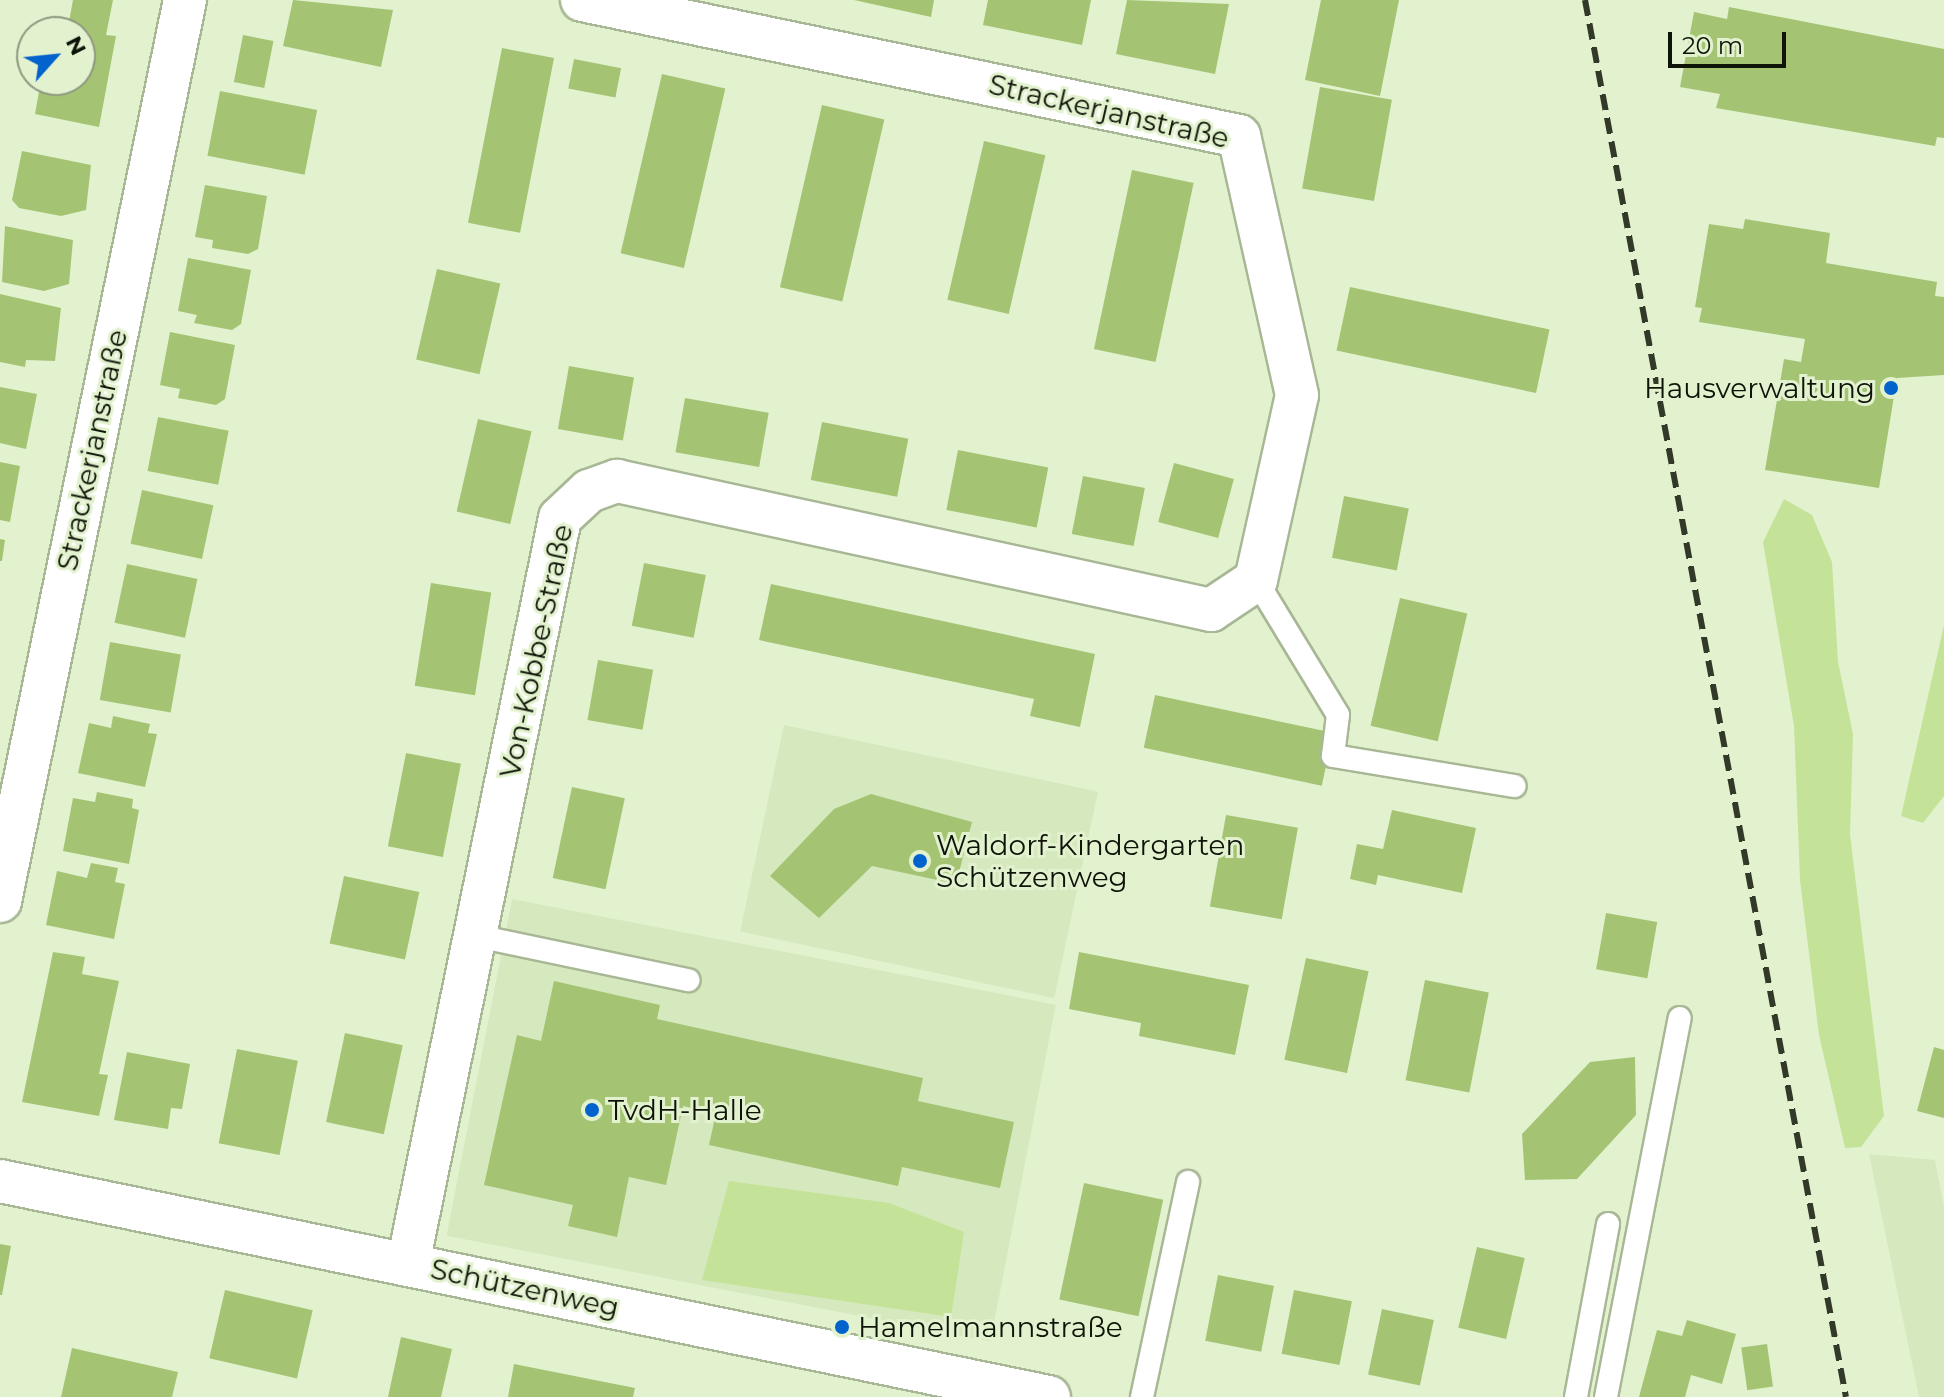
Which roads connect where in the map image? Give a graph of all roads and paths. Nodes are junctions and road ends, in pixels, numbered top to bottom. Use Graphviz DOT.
graph roads {
  1 [pos="185,0"];
  2 [pos="582,0"];
  3 [pos="1256,580"];
  4 [pos="1515,786"];
  5 [pos="0,901"];
  6 [pos="477,936"];
  7 [pos="688,980"];
  8 [pos="1680,1018"];
  9 [pos="0,1181"];
  10 [pos="1188,1182"];
  11 [pos="1608,1224"];
  12 [pos="408,1264"];
  13 [pos="982,1390"];
  14 [pos="1049,1397"];
  15 [pos="1142,1397"];
  16 [pos="1576,1397"];
  17 [pos="1606,1397"];
  1 -- 5 [label="street, Strackerjanstraße"];
  2 -- 3 [label="street, Strackerjanstraße"];
  3 -- 4 [label="lane"];
  3 -- 6 [label="street, Von-Kobbe-Straße"];
  6 -- 7 [label="lane"];
  6 -- 12 [label="street, Von-Kobbe-Straße"];
  8 -- 17 [label="lane"];
  9 -- 12 [label="street, Schützenweg"];
  10 -- 15 [label="lane"];
  11 -- 16 [label="lane"];
  12 -- 13 [label="street, Schützenweg"];
  13 -- 14 [label="street, Schützenweg"];
}
